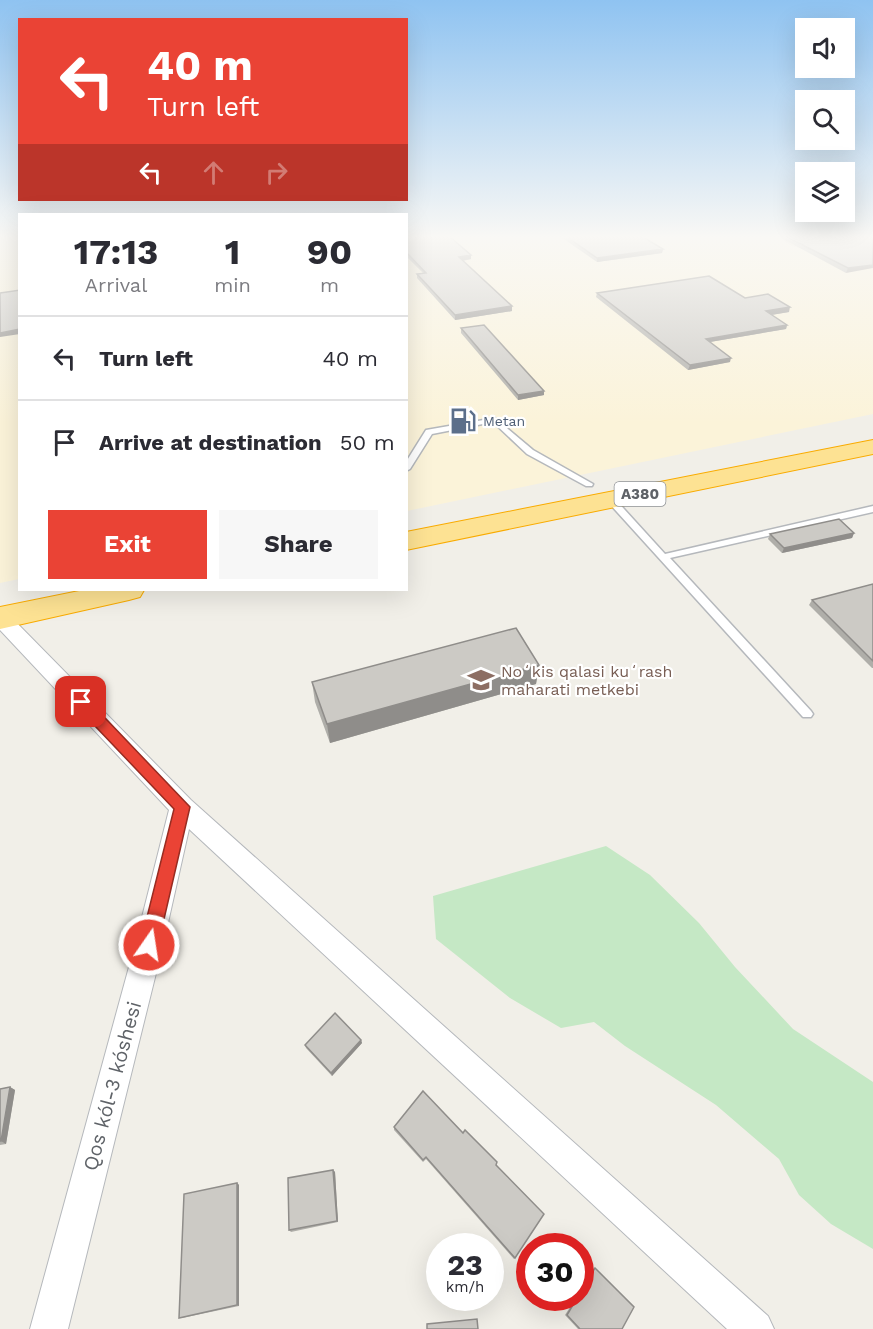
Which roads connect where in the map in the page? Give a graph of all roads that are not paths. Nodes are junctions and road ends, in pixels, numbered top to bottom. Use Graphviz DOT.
graph roads {
  1 [pos="873,427"];
  2 [pos="873,447"];
  3 [pos="408,466"];
  4 [pos="589,484"];
  5 [pos="611,500"];
  6 [pos="873,508"];
  7 [pos="408,521"];
  8 [pos="408,541"];
  9 [pos="663,557"];
  10 [pos="126,591"];
  11 [pos="0,618"];
  12 [pos="807,714"];
  13 [pos="182,807"];
  14 [pos="49,1329"];
  15 [pos="755,1329"];
  1 -- 4 [label="highway, A380"];
  2 -- 5 [label="highway, A380"];
  3 -- 4 [label="lane"];
  4 -- 7 [label="highway, A380"];
  5 -- 8 [label="highway, A380"];
  5 -- 9 [label="lane"];
  6 -- 9 [label="lane"];
  9 -- 12 [label="lane"];
  10 -- 11 [label="highway"];
  11 -- 13 [label="street"];
  13 -- 14 [label="street, Qos kól-3 kóshesi"];
  13 -- 15 [label="street"];
}
